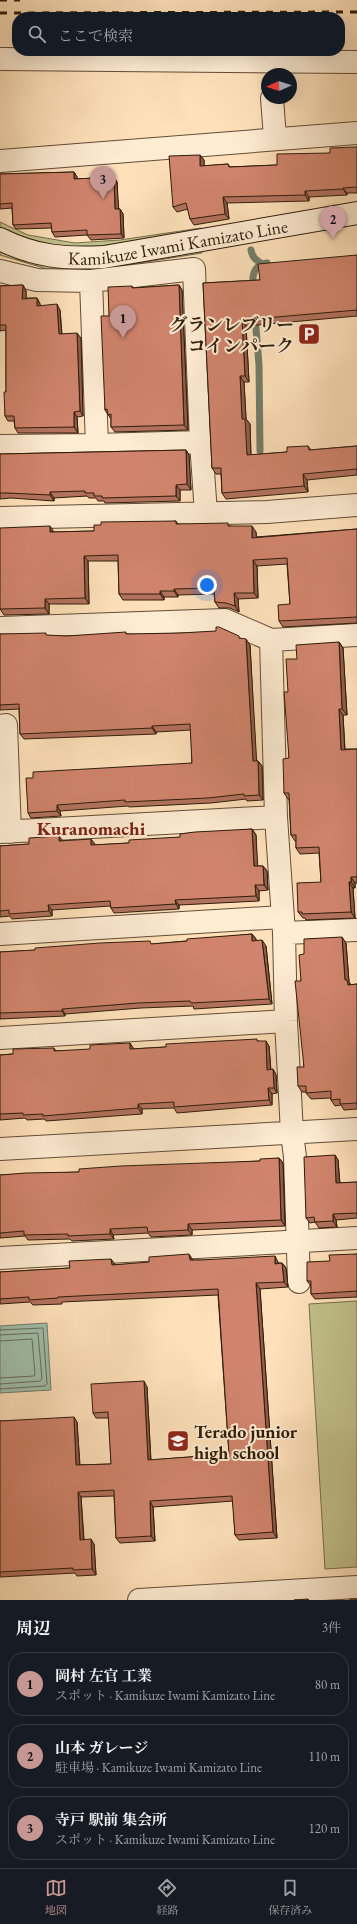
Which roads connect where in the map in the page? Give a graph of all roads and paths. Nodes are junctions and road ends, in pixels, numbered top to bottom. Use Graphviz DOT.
graph roads {
  1 [pos="0,59"];
  2 [pos="357,62"];
  3 [pos="270,67"];
  4 [pos="272,104"];
  5 [pos="357,133"];
  6 [pos="275,138"];
  7 [pos="0,161"];
  8 [pos="357,213"];
  9 [pos="0,239"];
  10 [pos="0,271"];
  11 [pos="90,281"];
  12 [pos="201,442"];
  13 [pos="0,446"];
  14 [pos="96,446"];
  15 [pos="357,505"];
  16 [pos="206,514"];
  17 [pos="0,518"];
  18 [pos="0,628"];
  19 [pos="357,635"];
  20 [pos="271,640"];
  21 [pos="0,726"];
  22 [pos="276,816"];
  23 [pos="5,832"];
  24 [pos="283,925"];
  25 [pos="357,930"];
  26 [pos="0,934"];
  27 [pos="286,1021"];
  28 [pos="0,1038"];
  29 [pos="357,1129"];
  30 [pos="292,1133"];
  31 [pos="0,1149"];
  32 [pos="357,1238"];
  33 [pos="297,1241"];
  34 [pos="0,1258"];
  35 [pos="299,1282"];
  36 [pos="357,1587"];
  37 [pos="259,1596"];
  38 [pos="148,1600"];
  1 -- 3 [label="street"];
  2 -- 3 [label="street"];
  4 -- 6 [label="street"];
  5 -- 6 [label="street"];
  6 -- 7 [label="street"];
  8 -- 9 [label="street, Kamikuze Iwami Kamizato Line"];
  10 -- 11 [label="street"];
  11 -- 12 [label="street"];
  11 -- 14 [label="street"];
  12 -- 14 [label="street"];
  12 -- 16 [label="street"];
  13 -- 14 [label="street"];
  15 -- 16 [label="street"];
  16 -- 17 [label="street"];
  18 -- 20 [label="street"];
  19 -- 20 [label="street"];
  20 -- 22 [label="street"];
  21 -- 23 [label="street"];
  22 -- 23 [label="street"];
  22 -- 24 [label="street"];
  24 -- 25 [label="street"];
  24 -- 26 [label="street"];
  24 -- 27 [label="street"];
  27 -- 28 [label="street"];
  27 -- 30 [label="street"];
  29 -- 30 [label="street"];
  30 -- 31 [label="street"];
  30 -- 33 [label="street"];
  32 -- 33 [label="street"];
  33 -- 34 [label="street"];
  33 -- 35 [label="street"];
  36 -- 37 [label="street"];
  37 -- 38 [label="street"];
}
